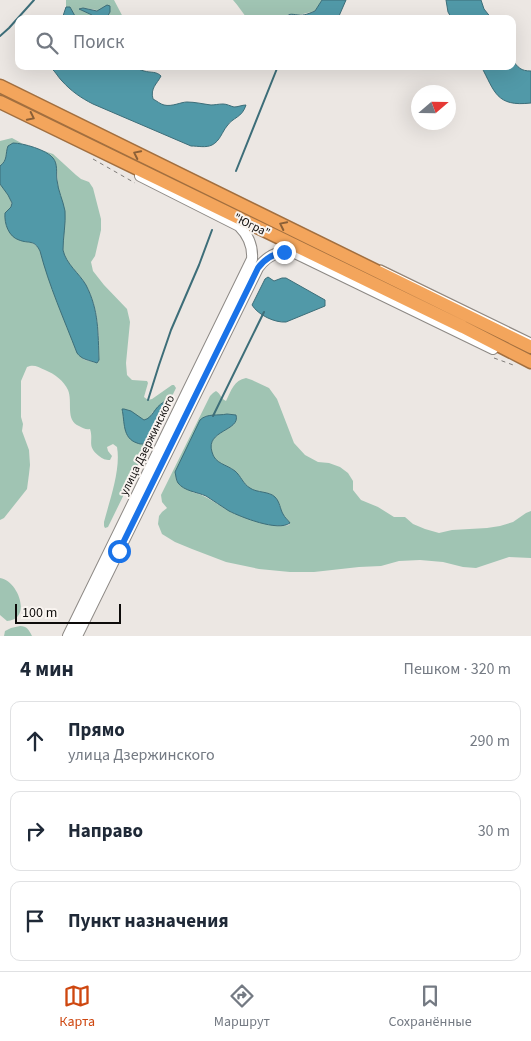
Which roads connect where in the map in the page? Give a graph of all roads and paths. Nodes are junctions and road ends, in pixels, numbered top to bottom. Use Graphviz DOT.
graph roads {
  1 [pos="0,86"];
  2 [pos="0,102"];
  3 [pos="62,132"];
  4 [pos="90,157"];
  5 [pos="137,184"];
  6 [pos="229,213"];
  7 [pos="243,230"];
  8 [pos="306,237"];
  9 [pos="292,251"];
  10 [pos="310,253"];
  11 [pos="366,260"];
  12 [pos="374,264"];
  13 [pos="253,268"];
  14 [pos="531,340"];
  15 [pos="531,347"];
  16 [pos="531,363"];
  17 [pos="68,636"];
  18 [pos="77,636"];
  8 -- 1 [label="highway, \"Югра\", one-way"];
  2 -- 3 [label="highway, \"Югра\", one-way"];
  3 -- 6 [label="highway, \"Югра\""];
  3 -- 7 [label="street"];
  4 -- 5 [label="path"];
  6 -- 7 [label="street"];
  6 -- 10 [label="highway, \"Югра\""];
  7 -- 13 [label="street"];
  8 -- 11 [label="lane"];
  8 -- 15 [label="highway, \"Югра\""];
  9 -- 10 [label="street"];
  9 -- 13 [label="street"];
  9 -- 16 [label="street"];
  10 -- 16 [label="highway, \"Югра\""];
  12 -- 14 [label="lane"];
  13 -- 17 [label="street, улица Дзержинского"];
  13 -- 18 [label="street, улица Дзержинского"];
}
